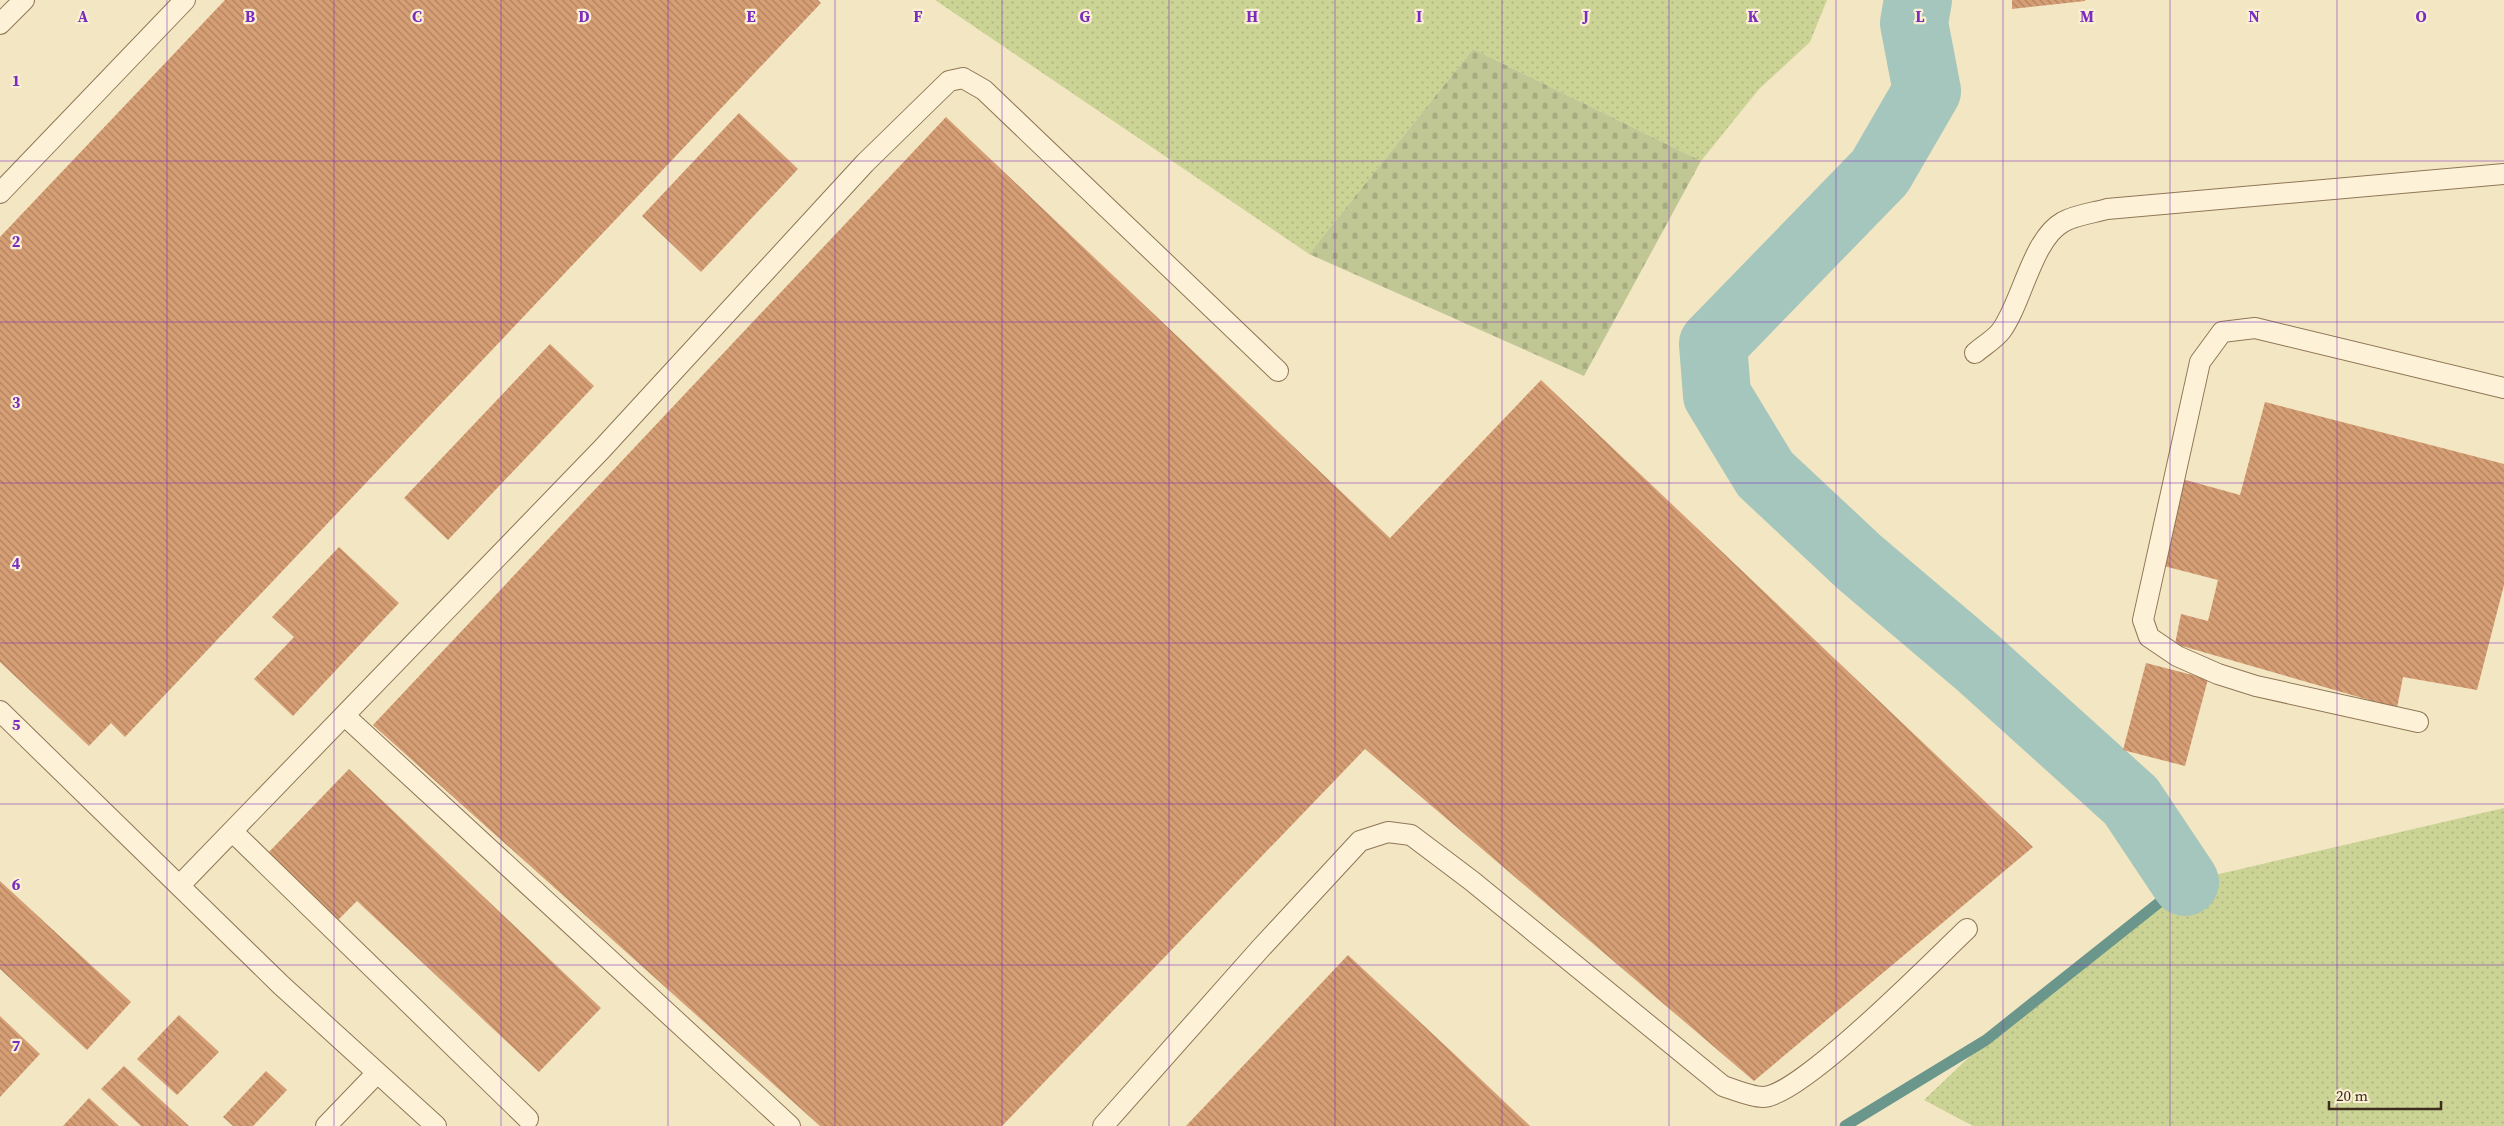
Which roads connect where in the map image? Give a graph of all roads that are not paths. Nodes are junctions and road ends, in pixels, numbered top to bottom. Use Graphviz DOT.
graph roads {
  1 [pos="24,0"];
  2 [pos="185,0"];
  3 [pos="0,24"];
  4 [pos="2504,174"];
  5 [pos="0,193"];
  6 [pos="1975,353"];
  7 [pos="1278,371"];
  8 [pos="2504,388"];
  9 [pos="0,711"];
  10 [pos="345,716"];
  11 [pos="2418,722"];
  12 [pos="234,832"];
  13 [pos="180,885"];
  14 [pos="1967,929"];
  15 [pos="377,1074"];
  16 [pos="528,1119"];
  17 [pos="326,1126"];
  18 [pos="436,1126"];
  19 [pos="790,1126"];
  20 [pos="1103,1126"];
  1 -- 3 [label="lane"];
  2 -- 5 [label="lane"];
  4 -- 6 [label="lane"];
  7 -- 10 [label="lane"];
  8 -- 11 [label="lane"];
  9 -- 13 [label="lane"];
  10 -- 12 [label="lane"];
  10 -- 19 [label="lane"];
  12 -- 13 [label="lane"];
  12 -- 16 [label="lane"];
  13 -- 15 [label="lane"];
  14 -- 20 [label="lane"];
  15 -- 17 [label="lane"];
  15 -- 18 [label="lane"];
}
